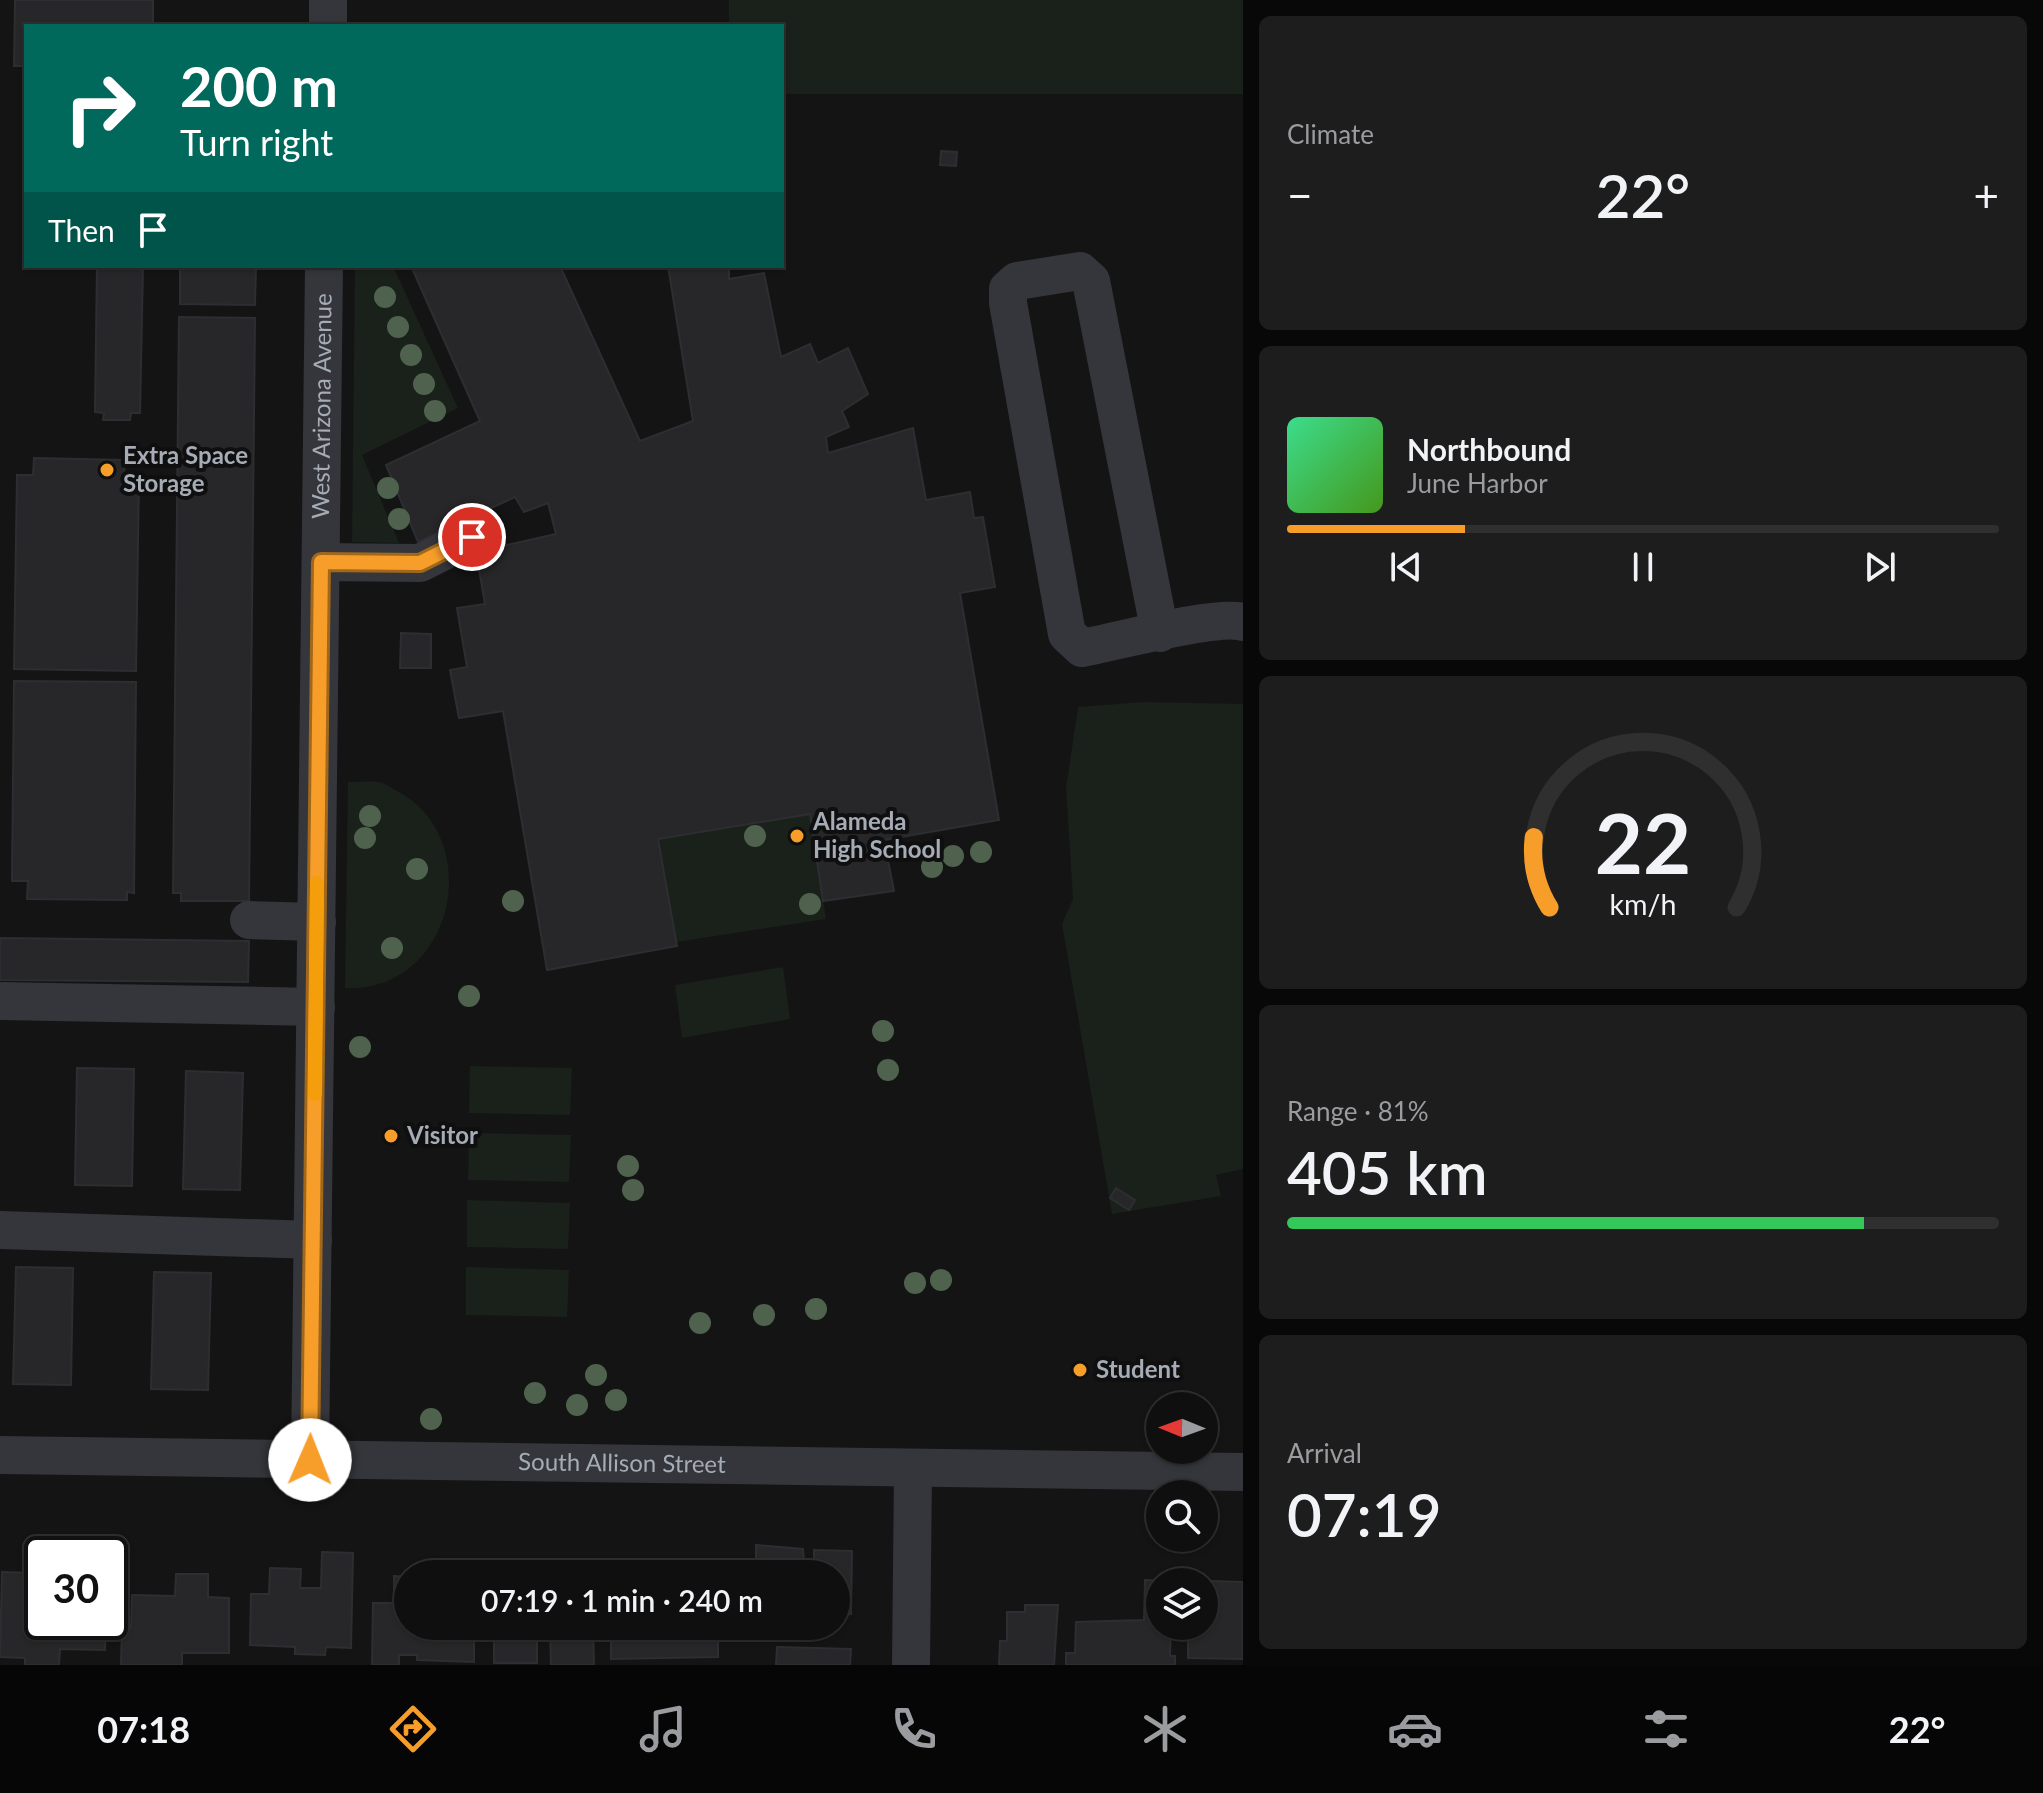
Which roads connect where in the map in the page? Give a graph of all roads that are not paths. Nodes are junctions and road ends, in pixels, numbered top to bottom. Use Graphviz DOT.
graph roads {
  1 [pos="328,0"];
  2 [pos="328,24"];
  3 [pos="324,268"];
  4 [pos="472,537"];
  5 [pos="321,562"];
  6 [pos="1243,622"];
  7 [pos="1160,633"];
  8 [pos="249,920"];
  9 [pos="317,922"];
  10 [pos="0,1001"];
  11 [pos="316,1007"];
  12 [pos="0,1230"];
  13 [pos="313,1240"];
  14 [pos="0,1455"];
  15 [pos="310,1460"];
  16 [pos="913,1469"];
  17 [pos="1243,1472"];
  18 [pos="911,1665"];
  1 -- 2 [label="street"];
  3 -- 5 [label="street, West Arizona Avenue"];
  4 -- 5 [label="street"];
  5 -- 9 [label="street, West Arizona Avenue"];
  6 -- 7 [label="street"];
  7 -- 7 [label="street"];
  8 -- 9 [label="street"];
  9 -- 11 [label="street, West Arizona Avenue"];
  10 -- 11 [label="street"];
  11 -- 13 [label="street, West Arizona Avenue"];
  12 -- 13 [label="street"];
  13 -- 15 [label="street, West Arizona Avenue"];
  14 -- 15 [label="street, South Allison Street"];
  15 -- 16 [label="street, South Allison Street"];
  16 -- 17 [label="street, South Allison Street"];
  16 -- 18 [label="street"];
}
